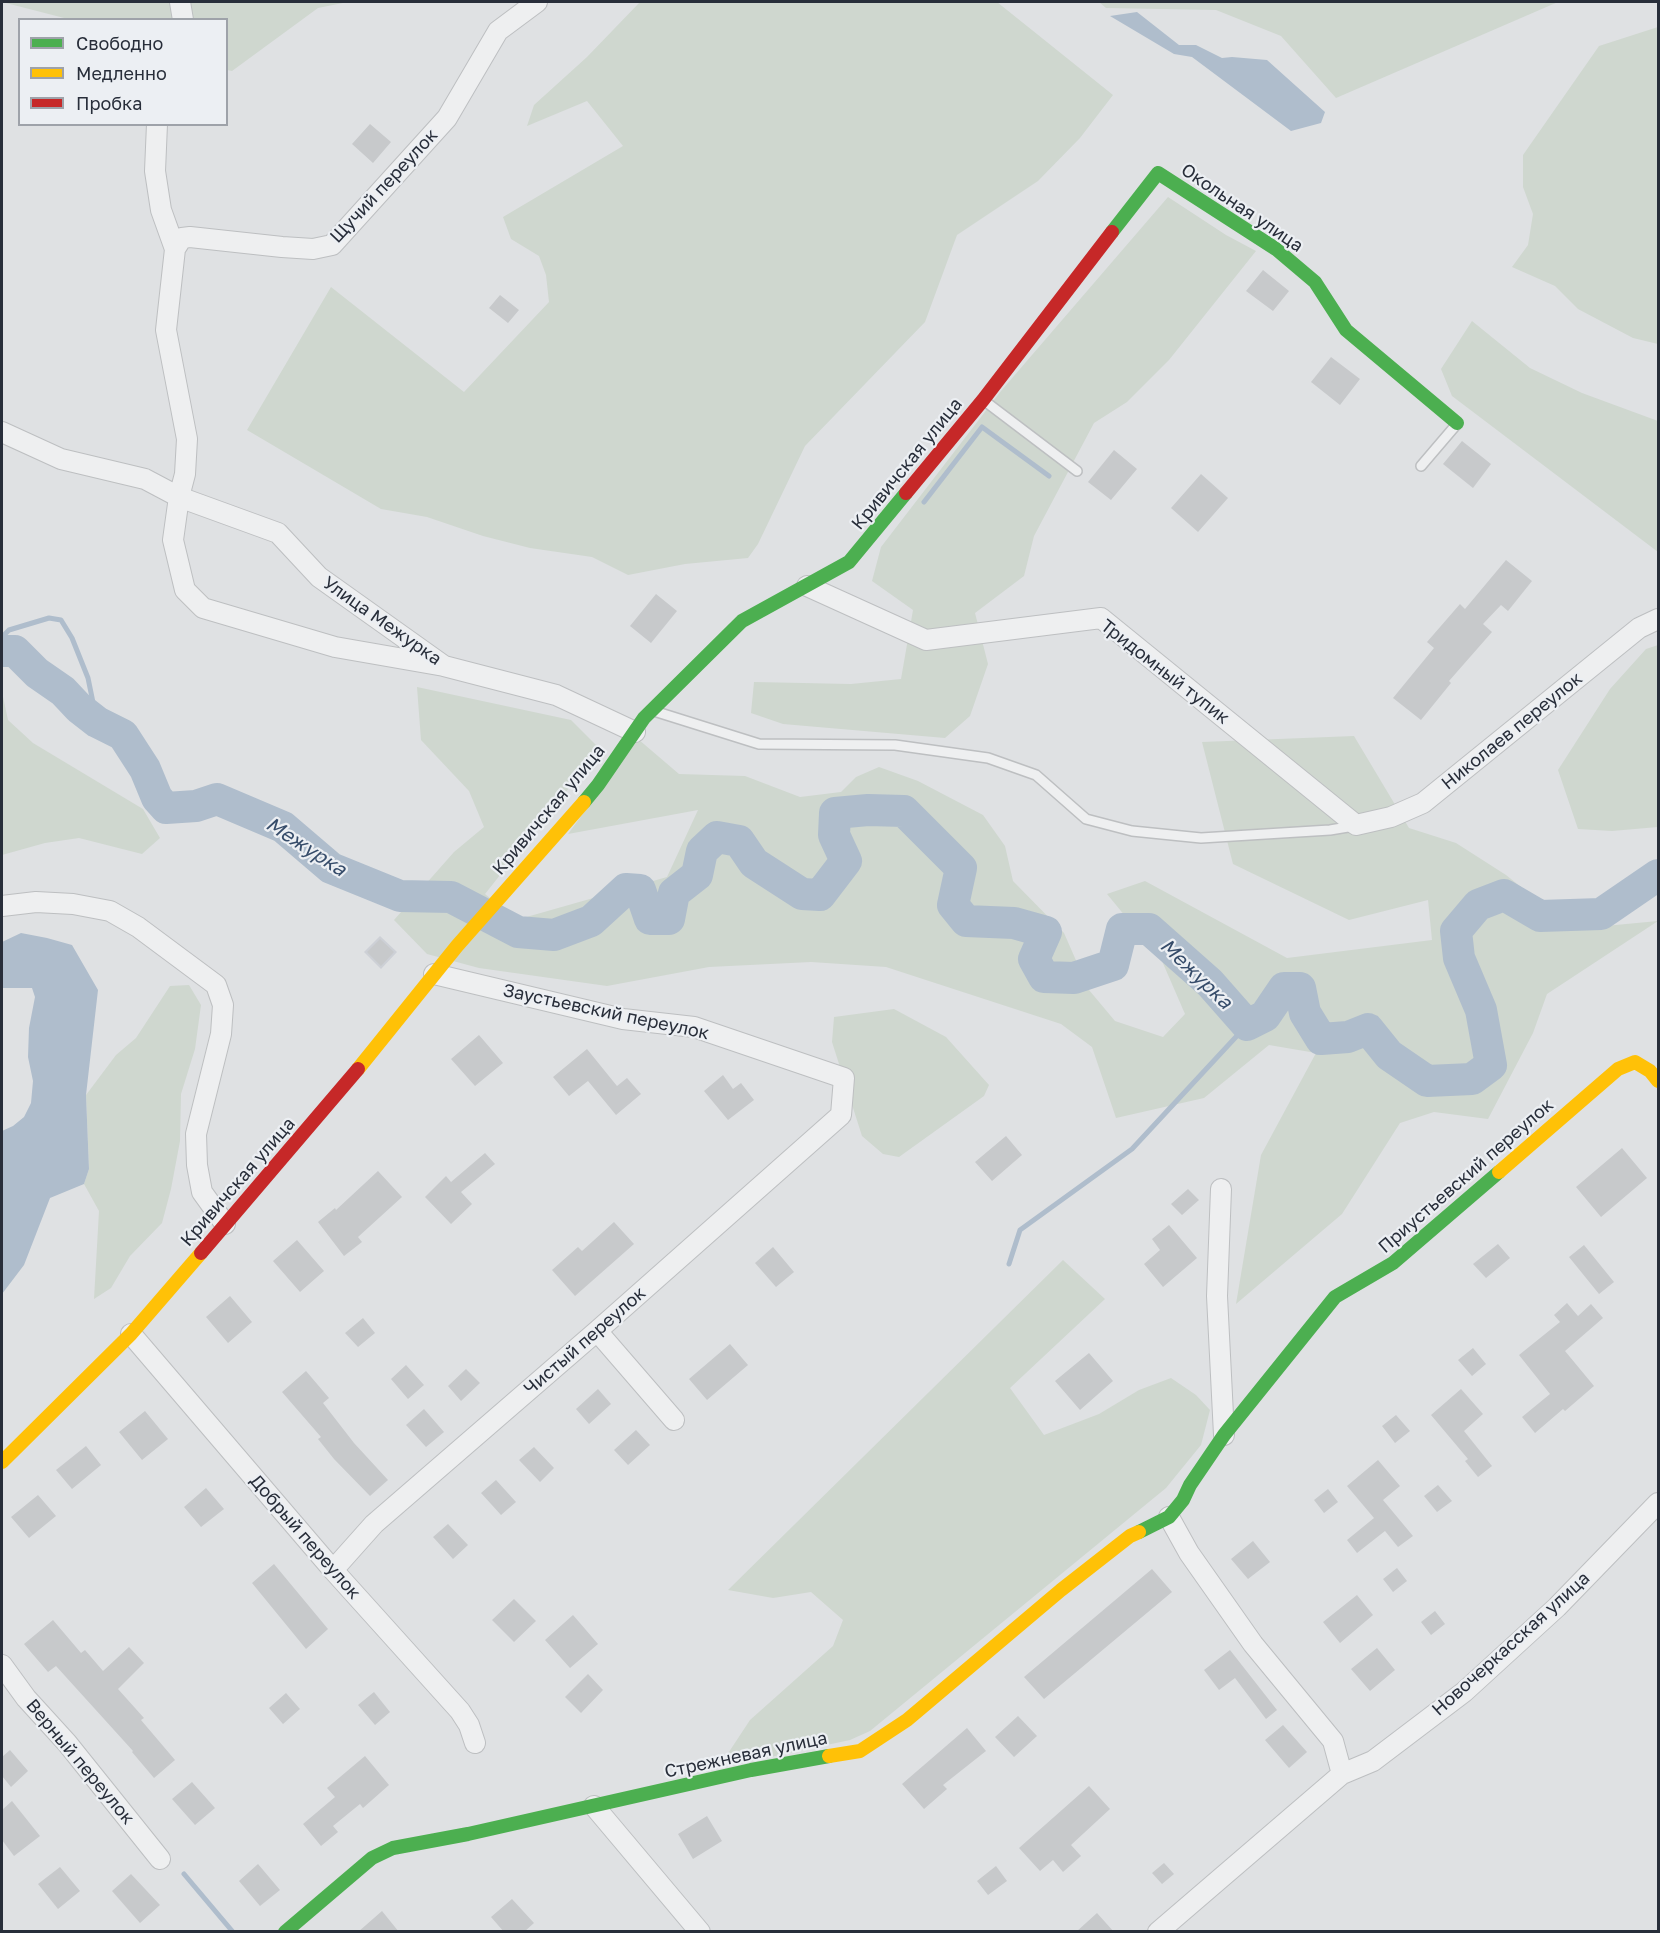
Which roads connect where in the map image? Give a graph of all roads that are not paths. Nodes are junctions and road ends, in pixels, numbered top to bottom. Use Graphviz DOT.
graph roads {
  1 [pos="537,2"];
  2 [pos="157,126"];
  3 [pos="1158,173"];
  4 [pos="175,249"];
  5 [pos="983,400"];
  6 [pos="1457,423"];
  7 [pos="2,432"];
  8 [pos="1421,466"];
  9 [pos="1077,471"];
  10 [pos="179,497"];
  11 [pos="807,586"];
  12 [pos="1659,619"];
  13 [pos="444,666"];
  14 [pos="652,711"];
  15 [pos="635,732"];
  16 [pos="1356,825"];
  17 [pos="2,906"];
  18 [pos="434,974"];
  19 [pos="1659,1081"];
  20 [pos="841,1115"];
  21 [pos="1221,1189"];
  22 [pos="225,1224"];
  23 [pos="597,1331"];
  24 [pos="131,1334"];
  25 [pos="674,1420"];
  26 [pos="1224,1435"];
  27 [pos="2,1462"];
  28 [pos="1659,1503"];
  29 [pos="1169,1517"];
  30 [pos="333,1570"];
  31 [pos="2,1665"];
  32 [pos="475,1743"];
  33 [pos="1342,1774"];
  34 [pos="594,1806"];
  35 [pos="160,1858"];
  36 [pos="285,1932"];
  37 [pos="700,1932"];
  38 [pos="1158,1932"];
  1 -- 4 [label="street, Щучий переулок"];
  2 -- 4 [label="street"];
  3 -- 5 [label="street, Кривичская улица"];
  3 -- 6 [label="street, Окольная улица"];
  4 -- 10 [label="street"];
  5 -- 9 [label="lane"];
  5 -- 11 [label="street, Кривичская улица"];
  6 -- 8 [label="lane"];
  7 -- 10 [label="street, Улица Межурка"];
  10 -- 13 [label="street, Улица Межурка"];
  10 -- 13 [label="street"];
  11 -- 14 [label="street, Кривичская улица"];
  11 -- 16 [label="street, Тридомный тупик"];
  12 -- 16 [label="street, Николаев переулок"];
  13 -- 15 [label="street, Улица Межурка"];
  14 -- 15 [label="street, Кривичская улица"];
  14 -- 16 [label="lane"];
  15 -- 18 [label="street, Кривичская улица"];
  17 -- 22 [label="street"];
  18 -- 20 [label="street, Заустьевский переулок"];
  18 -- 22 [label="street, Кривичская улица"];
  19 -- 26 [label="street, Приустьевский переулок"];
  20 -- 23 [label="street, Чистый переулок"];
  21 -- 26 [label="street"];
  22 -- 24 [label="street, Кривичская улица"];
  23 -- 25 [label="street"];
  23 -- 30 [label="street, Чистый переулок"];
  24 -- 27 [label="street, Кривичская улица"];
  24 -- 30 [label="street, Добрый переулок"];
  26 -- 29 [label="street, Приустьевский переулок"];
  28 -- 33 [label="street, Новочеркасская улица"];
  29 -- 33 [label="street"];
  29 -- 34 [label="street, Стрежневая улица"];
  30 -- 32 [label="street, Добрый переулок"];
  31 -- 35 [label="street, Верный переулок"];
  33 -- 38 [label="street, Новочеркасская улица"];
  34 -- 36 [label="street, Стрежневая улица"];
  34 -- 37 [label="street"];
}
